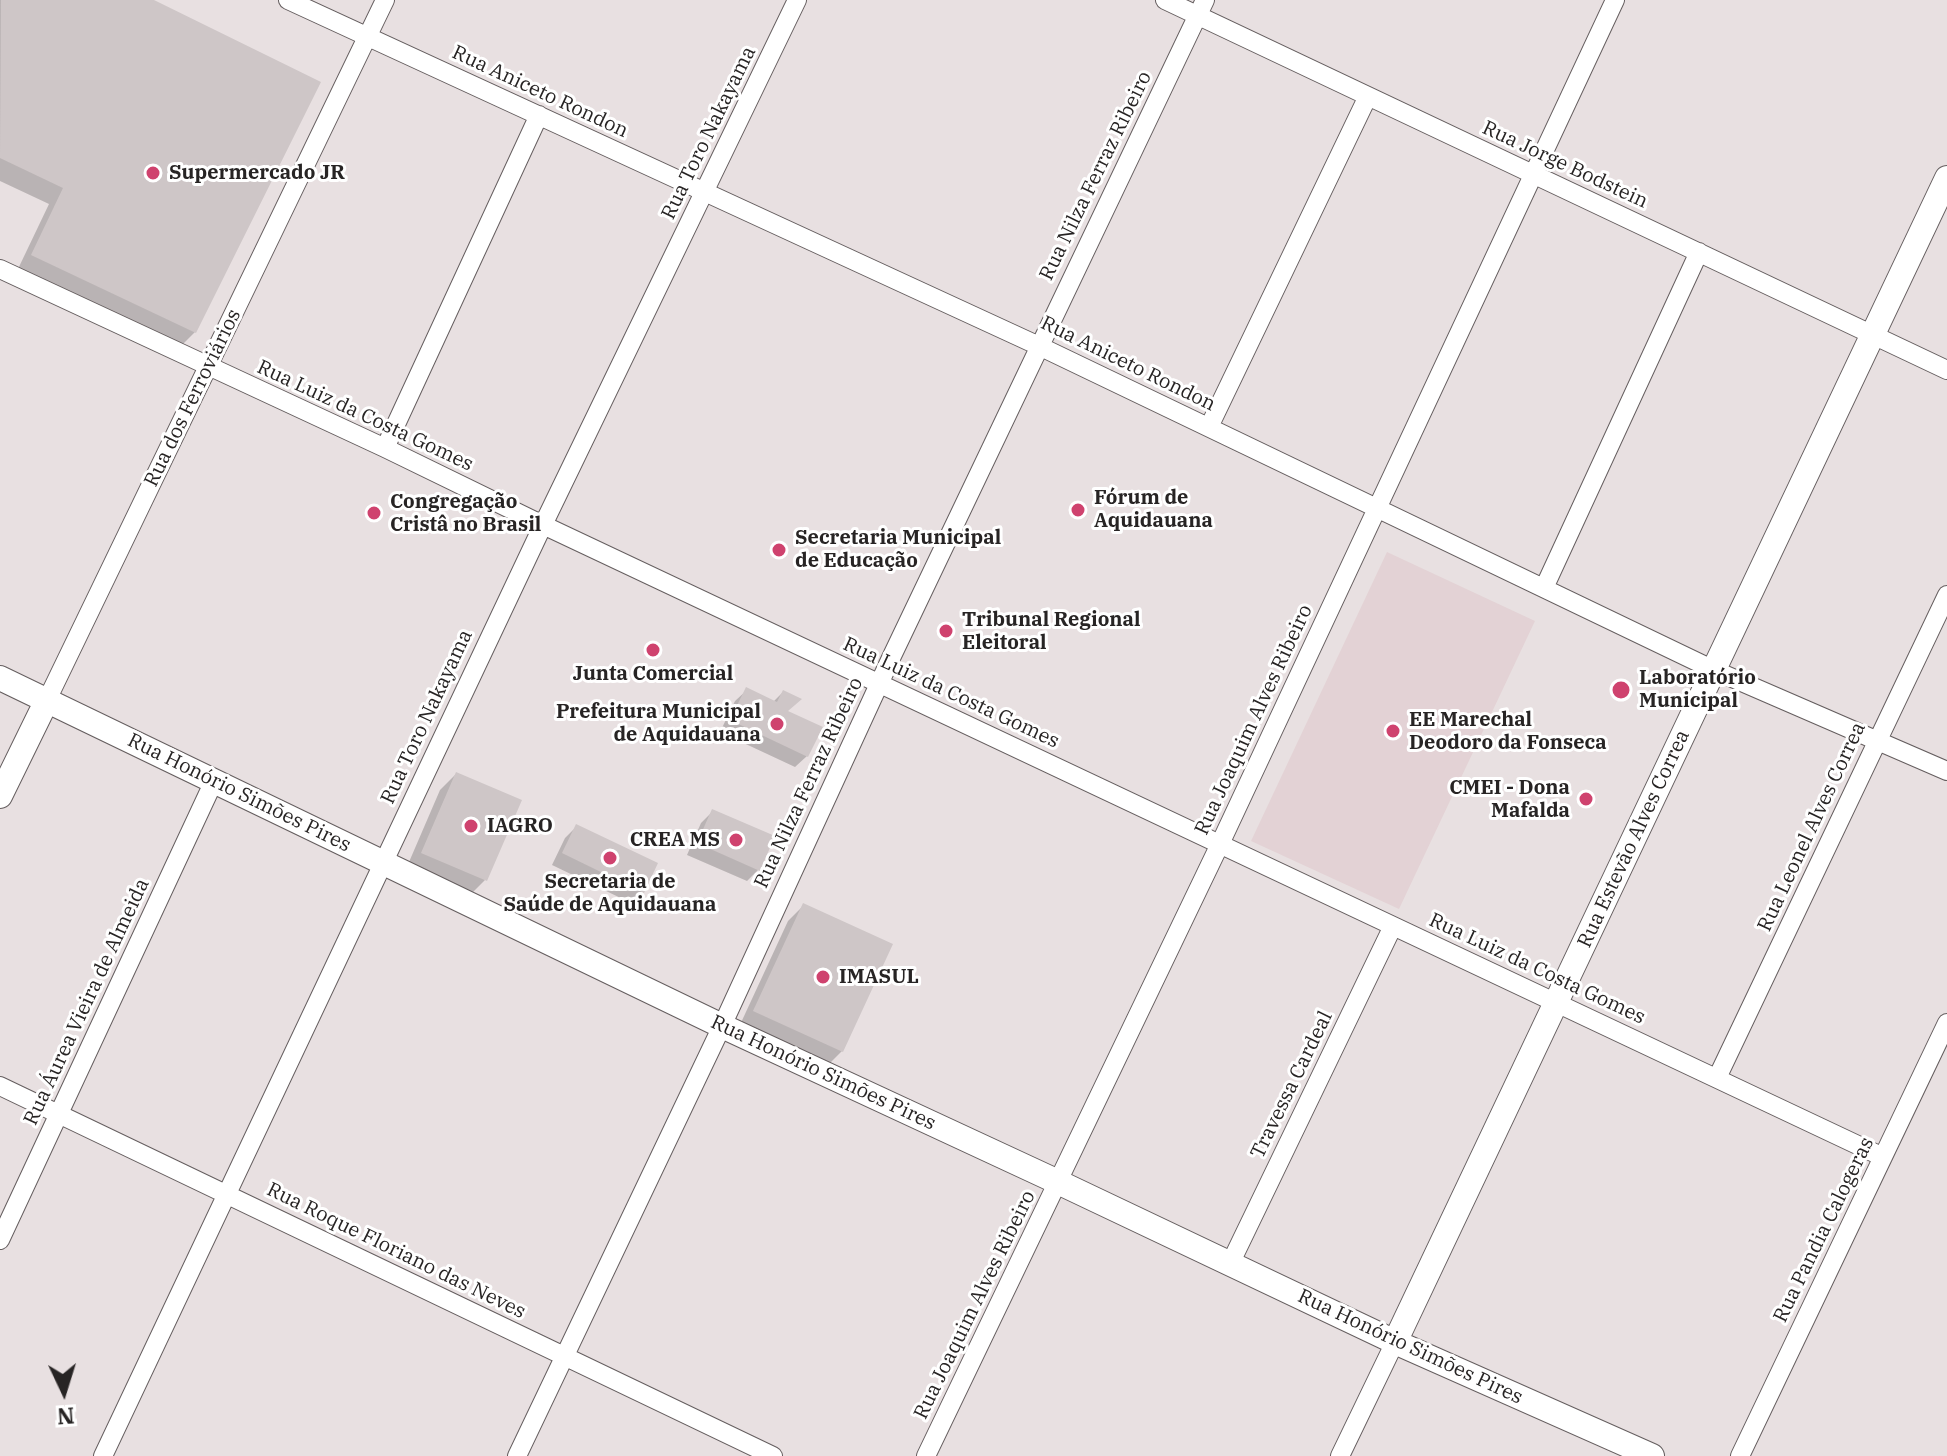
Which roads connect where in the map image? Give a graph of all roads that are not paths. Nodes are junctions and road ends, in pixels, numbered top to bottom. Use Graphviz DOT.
graph roads {
  1 [pos="288,0"];
  2 [pos="385,0"];
  3 [pos="797,0"];
  4 [pos="1165,0"];
  5 [pos="1615,0"];
  6 [pos="1201,8"];
  7 [pos="367,37"];
  8 [pos="1368,96"];
  9 [pos="539,115"];
  10 [pos="1533,174"];
  11 [pos="1947,178"];
  12 [pos="705,191"];
  13 [pos="1699,252"];
  14 [pos="0,269"];
  15 [pos="1873,335"];
  16 [pos="1039,346"];
  17 [pos="209,367"];
  18 [pos="1947,370"];
  19 [pos="1209,427"];
  20 [pos="385,448"];
  21 [pos="1377,508"];
  22 [pos="543,525"];
  23 [pos="1544,588"];
  24 [pos="1947,595"];
  25 [pos="1714,670"];
  26 [pos="0,678"];
  27 [pos="879,683"];
  28 [pos="47,700"];
  29 [pos="1878,741"];
  30 [pos="1947,771"];
  31 [pos="214,781"];
  32 [pos="0,796"];
  33 [pos="1220,844"];
  34 [pos="383,863"];
  35 [pos="1393,926"];
  36 [pos="1557,1003"];
  37 [pos="1947,1023"];
  38 [pos="722,1026"];
  39 [pos="1717,1078"];
  40 [pos="0,1086"];
  41 [pos="60,1115"];
  42 [pos="1883,1157"];
  43 [pos="1058,1182"];
  44 [pos="227,1195"];
  45 [pos="0,1240"];
  46 [pos="1230,1264"];
  47 [pos="1395,1342"];
  48 [pos="565,1356"];
  49 [pos="103,1456"];
  50 [pos="517,1456"];
  51 [pos="773,1456"];
  52 [pos="926,1456"];
  53 [pos="1340,1456"];
  54 [pos="1652,1456"];
  55 [pos="1740,1456"];
  1 -- 7 [label="street, Rua Aniceto Rondon"];
  2 -- 7 [label="street, Rua dos Ferroviários"];
  3 -- 12 [label="street, Rua Toro Nakayama"];
  4 -- 6 [label="street, Rua Jorge Bodstein"];
  5 -- 10 [label="street, Rua Joaquim Alves Ribeiro"];
  6 -- 8 [label="street, Rua Jorge Bodstein"];
  6 -- 16 [label="street, Rua Nilza Ferraz Ribeiro"];
  7 -- 9 [label="street, Rua Aniceto Rondon"];
  7 -- 17 [label="street, Rua dos Ferroviários"];
  8 -- 10 [label="street, Rua Jorge Bodstein"];
  8 -- 19 [label="street"];
  9 -- 12 [label="street, Rua Aniceto Rondon"];
  9 -- 20 [label="street"];
  10 -- 13 [label="street, Rua Jorge Bodstein"];
  10 -- 21 [label="street, Rua Joaquim Alves Ribeiro"];
  11 -- 15 [label="main road, Rua Estevão Alves Correa"];
  12 -- 16 [label="street, Rua Aniceto Rondon"];
  12 -- 22 [label="street, Rua Toro Nakayama"];
  13 -- 15 [label="street, Rua Jorge Bodstein"];
  13 -- 23 [label="street"];
  14 -- 17 [label="street, Rua Luiz da Costa Gomes"];
  15 -- 18 [label="street, Rua Jorge Bodstein"];
  15 -- 25 [label="main road, Rua Estevão Alves Correa"];
  16 -- 19 [label="street, Rua Aniceto Rondon"];
  16 -- 27 [label="street, Rua Nilza Ferraz Ribeiro"];
  17 -- 20 [label="street, Rua Luiz da Costa Gomes"];
  17 -- 28 [label="street, Rua dos Ferroviários"];
  19 -- 21 [label="street, Rua Aniceto Rondon"];
  20 -- 22 [label="street, Rua Luiz da Costa Gomes"];
  21 -- 23 [label="street, Rua Aniceto Rondon"];
  21 -- 33 [label="street, Rua Joaquim Alves Ribeiro"];
  22 -- 27 [label="street, Rua Luiz da Costa Gomes"];
  22 -- 34 [label="street, Rua Toro Nakayama"];
  23 -- 25 [label="street, Rua Aniceto Rondon"];
  24 -- 29 [label="street, Rua Leonel Alves Correa"];
  25 -- 29 [label="street, Rua Aniceto Rondon"];
  25 -- 36 [label="main road, Rua Estevão Alves Correa"];
  26 -- 28 [label="main road, Rua Honório Simões Pires"];
  27 -- 33 [label="street, Rua Luiz da Costa Gomes"];
  27 -- 38 [label="street, Rua Nilza Ferraz Ribeiro"];
  28 -- 31 [label="main road, Rua Honório Simões Pires"];
  28 -- 32 [label="main road, Rua dos Ferroviários"];
  29 -- 30 [label="street, Rua Aniceto Rondon"];
  29 -- 39 [label="street, Rua Leonel Alves Correa"];
  31 -- 34 [label="main road, Rua Honório Simões Pires"];
  31 -- 41 [label="street, Rua Áurea Vieira de Almeida"];
  33 -- 35 [label="street, Rua Luiz da Costa Gomes"];
  33 -- 43 [label="street, Rua Joaquim Alves Ribeiro"];
  34 -- 38 [label="main road, Rua Honório Simões Pires"];
  34 -- 44 [label="street, Rua Toro Nakayama"];
  35 -- 36 [label="street, Rua Luiz da Costa Gomes"];
  35 -- 46 [label="street, Travessa Cardeal"];
  36 -- 39 [label="street, Rua Luiz da Costa Gomes"];
  36 -- 47 [label="main road, Rua Estevão Alves Correa"];
  37 -- 42 [label="street, Rua Pandia Calogeras"];
  38 -- 43 [label="main road, Rua Honório Simões Pires"];
  38 -- 48 [label="street, Rua Nilza Ferraz Ribeiro"];
  39 -- 42 [label="street, Rua Luiz da Costa Gomes"];
  40 -- 41 [label="street, Rua Roque Floriano das Neves"];
  41 -- 44 [label="street, Rua Roque Floriano das Neves"];
  41 -- 45 [label="street, Rua Áurea Vieira de Almeida"];
  42 -- 55 [label="street, Rua Pandia Calogeras"];
  43 -- 46 [label="main road, Rua Honório Simões Pires"];
  43 -- 52 [label="street, Rua Joaquim Alves Ribeiro"];
  44 -- 48 [label="street, Rua Roque Floriano das Neves"];
  44 -- 49 [label="street, Rua Toro Nakayama"];
  46 -- 47 [label="main road, Rua Honório Simões Pires"];
  47 -- 53 [label="street, Rua Estevão Alves Correa"];
  47 -- 54 [label="main road, Rua Honório Simões Pires"];
  48 -- 50 [label="street, Rua Nilza Ferraz Ribeiro"];
  48 -- 51 [label="street, Rua Roque Floriano das Neves"];
}
